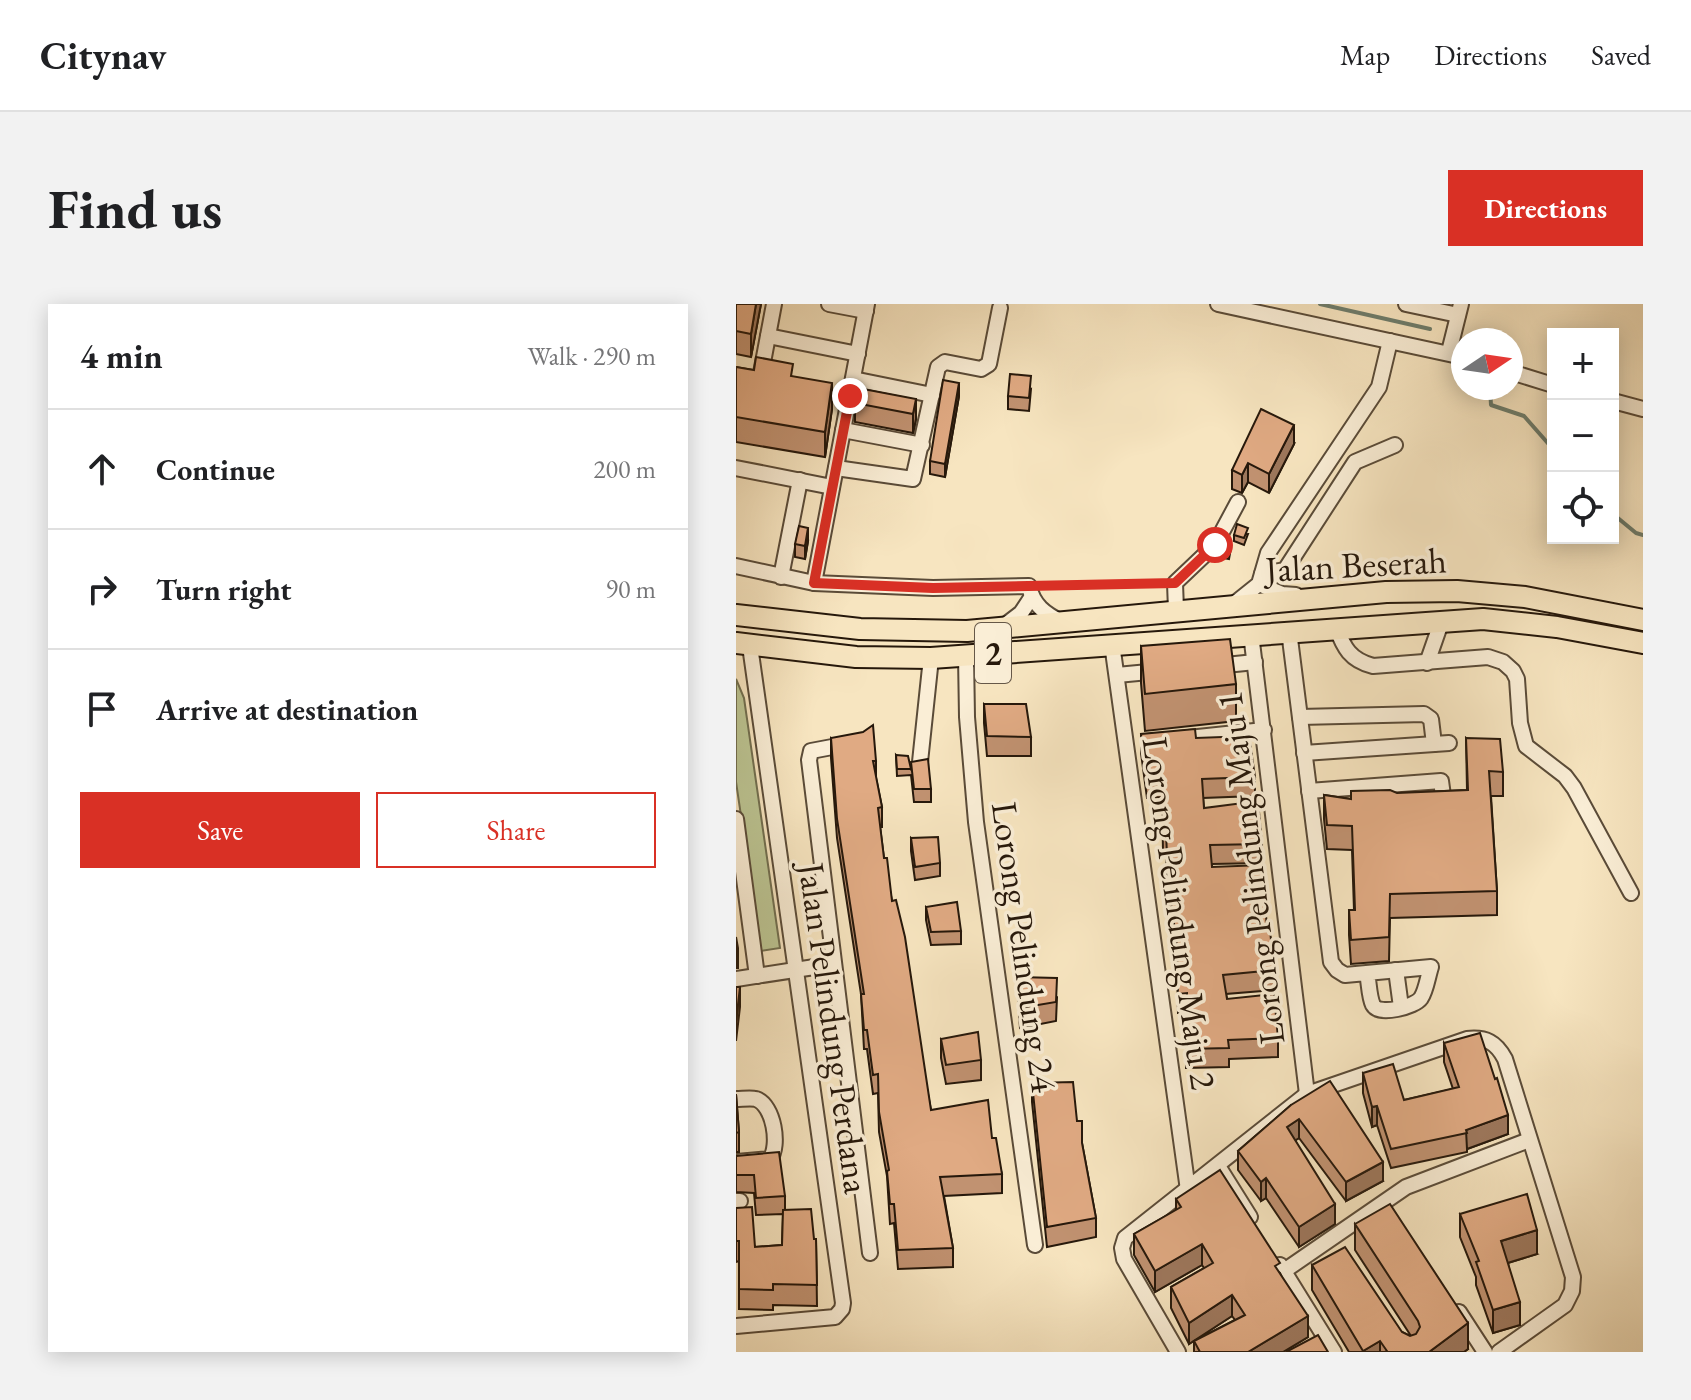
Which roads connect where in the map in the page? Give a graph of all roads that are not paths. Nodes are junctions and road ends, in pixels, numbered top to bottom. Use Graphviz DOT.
graph roads {
  1 [pos="774,304"];
  2 [pos="829,304"];
  3 [pos="1218,304"];
  4 [pos="1406,304"];
  5 [pos="866,308"];
  6 [pos="1000,308"];
  7 [pos="1460,309"];
  8 [pos="768,336"];
  9 [pos="1390,341"];
  10 [pos="1451,353"];
  11 [pos="858,354"];
  12 [pos="762,373"];
  13 [pos="1523,376"];
  14 [pos="1547,383"];
  15 [pos="850,391"];
  16 [pos="932,395"];
  17 [pos="1619,403"];
  18 [pos="1643,409"];
  19 [pos="843,430"];
  20 [pos="922,445"];
  21 [pos="1395,445"];
  22 [pos="736,468"];
  23 [pos="836,468"];
  24 [pos="800,480"];
  25 [pos="832,487"];
  26 [pos="1238,502"];
  27 [pos="736,566"];
  28 [pos="781,577"];
  29 [pos="1260,579"];
  30 [pos="814,583"];
  31 [pos="1030,592"];
  32 [pos="1316,598"];
  33 [pos="1285,601"];
  34 [pos="1231,606"];
  35 [pos="1176,610"];
  36 [pos="736,615"];
  37 [pos="1442,620"];
  38 [pos="1643,620"];
  39 [pos="1062,622"];
  40 [pos="1336,627"];
  41 [pos="1000,628"];
  42 [pos="1289,631"];
  43 [pos="1251,634"];
  44 [pos="1643,643"];
  45 [pos="743,644"];
  46 [pos="1112,644"];
  47 [pos="966,656"];
  48 [pos="931,658"];
  49 [pos="1255,662"];
  50 [pos="1427,663"];
  51 [pos="1117,675"];
  52 [pos="1300,717"];
  53 [pos="1264,730"];
  54 [pos="860,742"];
  55 [pos="1142,743"];
  56 [pos="1304,753"];
  57 [pos="920,762"];
  58 [pos="1309,791"];
  59 [pos="1420,805"];
  60 [pos="736,819"];
  61 [pos="1631,893"];
  62 [pos="834,964"];
  63 [pos="797,969"];
  64 [pos="1396,970"];
  65 [pos="1367,973"];
  66 [pos="757,976"];
  67 [pos="736,979"];
  68 [pos="1401,1007"];
  69 [pos="1307,1094"];
  70 [pos="736,1099"];
  71 [pos="1529,1140"];
  72 [pos="736,1162"];
  73 [pos="1218,1166"];
  74 [pos="1188,1190"];
  75 [pos="1259,1231"];
  76 [pos="1035,1245"];
  77 [pos="870,1253"];
  78 [pos="1452,1302"];
  79 [pos="736,1326"];
  80 [pos="1178,1352"];
  81 [pos="1334,1352"];
  82 [pos="1485,1352"];
  83 [pos="1499,1352"];
  1 -- 8 [label="street"];
  2 -- 5 [label="street"];
  3 -- 9 [label="street"];
  4 -- 7 [label="street"];
  5 -- 11 [label="street"];
  6 -- 16 [label="street"];
  8 -- 11 [label="street"];
  8 -- 12 [label="street"];
  9 -- 10 [label="street"];
  9 -- 29 [label="street"];
  11 -- 15 [label="street"];
  13 -- 14 [label="street"];
  15 -- 16 [label="street"];
  15 -- 19 [label="street"];
  16 -- 20 [label="street"];
  17 -- 18 [label="street"];
  19 -- 20 [label="street"];
  19 -- 23 [label="street"];
  20 -- 23 [label="street"];
  21 -- 29 [label="street"];
  22 -- 24 [label="street"];
  23 -- 25 [label="street"];
  24 -- 25 [label="street"];
  24 -- 28 [label="street"];
  25 -- 30 [label="street"];
  26 -- 35 [label="street"];
  27 -- 28 [label="street"];
  28 -- 30 [label="street"];
  29 -- 32 [label="street"];
  29 -- 34 [label="street"];
  30 -- 31 [label="street"];
  31 -- 39 [label="street"];
  31 -- 41 [label="street"];
  32 -- 33 [label="highway, Jalan Beserah / 2"];
  32 -- 38 [label="highway, Jalan Beserah / 2"];
  33 -- 34 [label="highway, Jalan Beserah / 2"];
  33 -- 42 [label="highway"];
  34 -- 35 [label="highway, Jalan Beserah / 2"];
  35 -- 39 [label="highway, Jalan Beserah / 2"];
  36 -- 41 [label="highway, Jalan Beserah / 2"];
  37 -- 40 [label="highway, Jalan Beserah / 2"];
  37 -- 44 [label="highway, Jalan Beserah / 2"];
  37 -- 50 [label="street"];
  39 -- 41 [label="highway, Jalan Beserah / 2"];
  40 -- 42 [label="highway, 2"];
  40 -- 50 [label="street"];
  42 -- 43 [label="highway, 2"];
  42 -- 52 [label="street"];
  43 -- 46 [label="highway, Jalan Beserah / 2"];
  43 -- 49 [label="street, Lorong Pelindung Maju 1"];
  45 -- 48 [label="highway, Jalan Beserah / 2"];
  45 -- 63 [label="street, Jalan Pelindung Perdana"];
  46 -- 47 [label="highway, Jalan Beserah / 2"];
  46 -- 51 [label="street, Lorong Pelindung Maju 2"];
  47 -- 48 [label="highway, Jalan Beserah / 2"];
  47 -- 76 [label="street, Lorong Pelindung 24"];
  48 -- 57 [label="street"];
  49 -- 51 [label="street"];
  49 -- 53 [label="street, Lorong Pelindung Maju 1"];
  50 -- 61 [label="street"];
  51 -- 55 [label="street, Lorong Pelindung Maju 2"];
  52 -- 56 [label="street"];
  52 -- 56 [label="street"];
  53 -- 55 [label="street"];
  53 -- 69 [label="street, Lorong Pelindung Maju 1"];
  54 -- 62 [label="street, Jalan Pelindung Perdana"];
  55 -- 74 [label="street, Lorong Pelindung Maju 2"];
  56 -- 58 [label="street"];
  58 -- 59 [label="street"];
  58 -- 65 [label="street"];
  60 -- 66 [label="street, Jalan Pelindung Perdana"];
  62 -- 63 [label="street"];
  62 -- 77 [label="street, Jalan Pelindung Perdana"];
  63 -- 66 [label="street"];
  63 -- 79 [label="street, Jalan Pelindung Perdana"];
  64 -- 65 [label="street"];
  64 -- 68 [label="street"];
  64 -- 68 [label="street"];
  65 -- 68 [label="street"];
  66 -- 67 [label="street"];
  69 -- 71 [label="street"];
  69 -- 73 [label="street"];
  70 -- 72 [label="street"];
  71 -- 81 [label="street"];
  71 -- 83 [label="street"];
  73 -- 74 [label="street"];
  73 -- 75 [label="street"];
  74 -- 80 [label="street"];
  78 -- 82 [label="street"];
}
